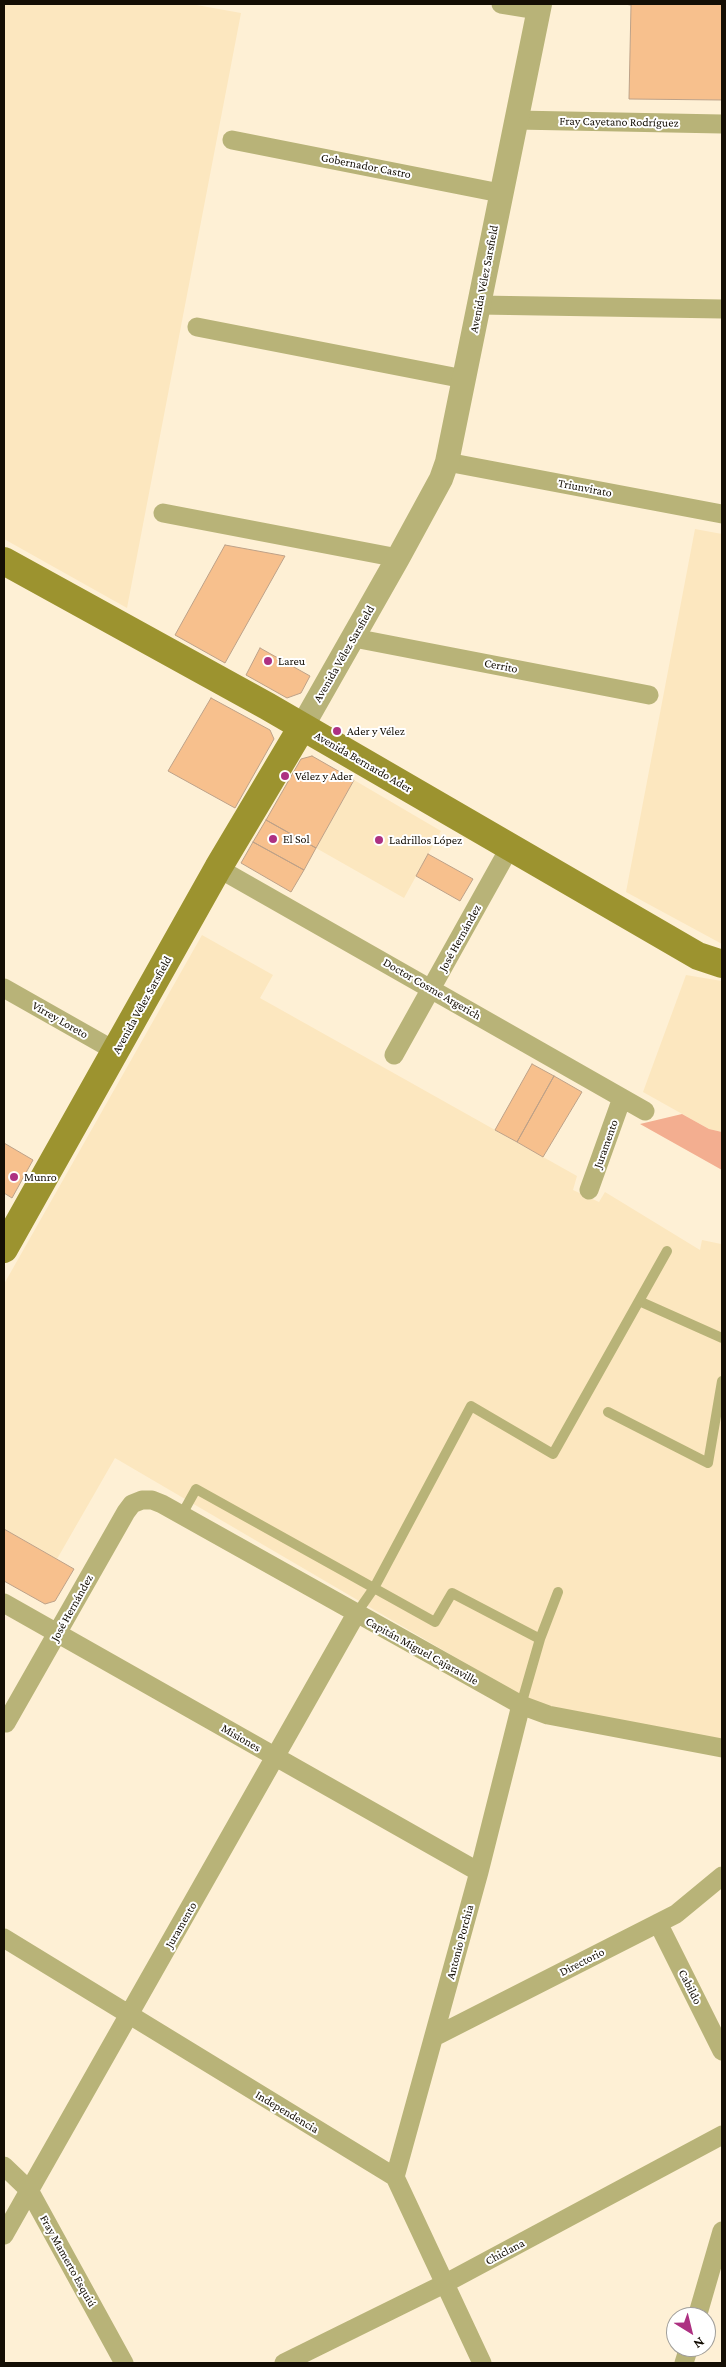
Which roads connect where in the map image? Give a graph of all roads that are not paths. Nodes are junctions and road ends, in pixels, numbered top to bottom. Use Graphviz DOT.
graph roads {
  1 [pos="502,4"];
  2 [pos="539,7"];
  3 [pos="516,120"];
  4 [pos="722,124"];
  5 [pos="232,140"];
  6 [pos="500,192"];
  7 [pos="479,305"];
  8 [pos="722,309"];
  9 [pos="197,327"];
  10 [pos="464,379"];
  11 [pos="447,462"];
  12 [pos="163,513"];
  13 [pos="722,514"];
  14 [pos="398,558"];
  15 [pos="4,561"];
  16 [pos="354,638"];
  17 [pos="649,695"];
  18 [pos="302,727"];
  19 [pos="510,847"];
  20 [pos="218,868"];
  21 [pos="722,964"];
  22 [pos="4,988"];
  23 [pos="432,988"];
  24 [pos="117,1052"];
  25 [pos="394,1055"];
  26 [pos="622,1098"];
  27 [pos="645,1111"];
  28 [pos="589,1190"];
  29 [pos="4,1249"];
  30 [pos="667,1252"];
  31 [pos="639,1301"];
  32 [pos="722,1338"];
  33 [pos="722,1381"];
  34 [pos="608,1412"];
  35 [pos="142,1500"];
  36 [pos="182,1516"];
  37 [pos="374,1588"];
  38 [pos="558,1592"];
  39 [pos="4,1603"];
  40 [pos="356,1614"];
  41 [pos="58,1633"];
  42 [pos="540,1640"];
  43 [pos="521,1705"];
  44 [pos="6,1722"];
  45 [pos="722,1748"];
  46 [pos="276,1758"];
  47 [pos="479,1872"];
  48 [pos="722,1876"];
  49 [pos="658,1924"];
  50 [pos="4,1938"];
  51 [pos="129,2016"];
  52 [pos="434,2037"];
  53 [pos="722,2051"];
  54 [pos="722,2135"];
  55 [pos="4,2166"];
  56 [pos="395,2177"];
  57 [pos="29,2190"];
  58 [pos="722,2231"];
  59 [pos="4,2235"];
  60 [pos="444,2284"];
  61 [pos="701,2307"];
  62 [pos="124,2363"];
  63 [pos="284,2363"];
  64 [pos="482,2363"];
  1 -- 2 [label="street"];
  2 -- 3 [label="street, Avenida Vélez Sarsfield"];
  3 -- 4 [label="street, Fray Cayetano Rodríguez"];
  3 -- 6 [label="street, Avenida Vélez Sarsfield"];
  5 -- 6 [label="street, Gobernador Castro"];
  6 -- 7 [label="street, Avenida Vélez Sarsfield"];
  7 -- 8 [label="street"];
  7 -- 10 [label="street, Avenida Vélez Sarsfield"];
  9 -- 10 [label="street"];
  10 -- 11 [label="street, Avenida Vélez Sarsfield"];
  11 -- 13 [label="street, Triunvirato"];
  11 -- 14 [label="street, Avenida Vélez Sarsfield"];
  12 -- 14 [label="street"];
  14 -- 16 [label="street, Avenida Vélez Sarsfield"];
  15 -- 18 [label="main road, Avenida Bernardo Ader"];
  16 -- 17 [label="street, Cerrito"];
  16 -- 18 [label="street, Avenida Vélez Sarsfield"];
  18 -- 19 [label="main road, Avenida Bernardo Ader"];
  18 -- 20 [label="main road, Avenida Vélez Sarsfield"];
  19 -- 21 [label="main road, Avenida Bernardo Ader"];
  19 -- 23 [label="street, José Hernández"];
  20 -- 23 [label="street, Doctor Cosme Argerich"];
  20 -- 24 [label="main road, Avenida Vélez Sarsfield"];
  22 -- 24 [label="street, Virrey Loreto"];
  23 -- 25 [label="street, José Hernández"];
  23 -- 26 [label="street, Doctor Cosme Argerich"];
  24 -- 29 [label="main road, Avenida Vélez Sarsfield"];
  26 -- 27 [label="street, Doctor Cosme Argerich"];
  26 -- 28 [label="street, Juramento"];
  30 -- 31 [label="lane"];
  31 -- 32 [label="lane"];
  31 -- 37 [label="lane"];
  33 -- 34 [label="lane"];
  35 -- 36 [label="street, Capitán Miguel Cajaraville"];
  35 -- 41 [label="street, José Hernández"];
  36 -- 37 [label="lane"];
  36 -- 40 [label="street, Capitán Miguel Cajaraville"];
  37 -- 40 [label="lane"];
  37 -- 42 [label="lane"];
  38 -- 42 [label="lane"];
  39 -- 41 [label="street, Misiones"];
  40 -- 43 [label="street, Capitán Miguel Cajaraville"];
  40 -- 46 [label="street, Juramento"];
  41 -- 44 [label="street, José Hernández"];
  41 -- 46 [label="street, Misiones"];
  42 -- 43 [label="lane"];
  43 -- 45 [label="street, Capitán Miguel Cajaraville"];
  43 -- 47 [label="street, Antonio Porchia"];
  46 -- 47 [label="street, Misiones"];
  46 -- 51 [label="street, Juramento"];
  47 -- 52 [label="street, Antonio Porchia"];
  48 -- 49 [label="street, Directorio"];
  49 -- 52 [label="street, Directorio"];
  49 -- 53 [label="street, Cabildo"];
  50 -- 51 [label="street, Independencia"];
  51 -- 56 [label="street, Independencia"];
  51 -- 57 [label="street, Juramento"];
  52 -- 56 [label="street, Antonio Porchia"];
  54 -- 60 [label="street, Chiclana"];
  55 -- 57 [label="street, Fray Mamerto Esquiú"];
  56 -- 60 [label="street"];
  57 -- 59 [label="street, Juramento"];
  57 -- 62 [label="street, Fray Mamerto Esquiú"];
  58 -- 61 [label="street"];
  60 -- 63 [label="street, Chiclana"];
  60 -- 64 [label="street"];
}
